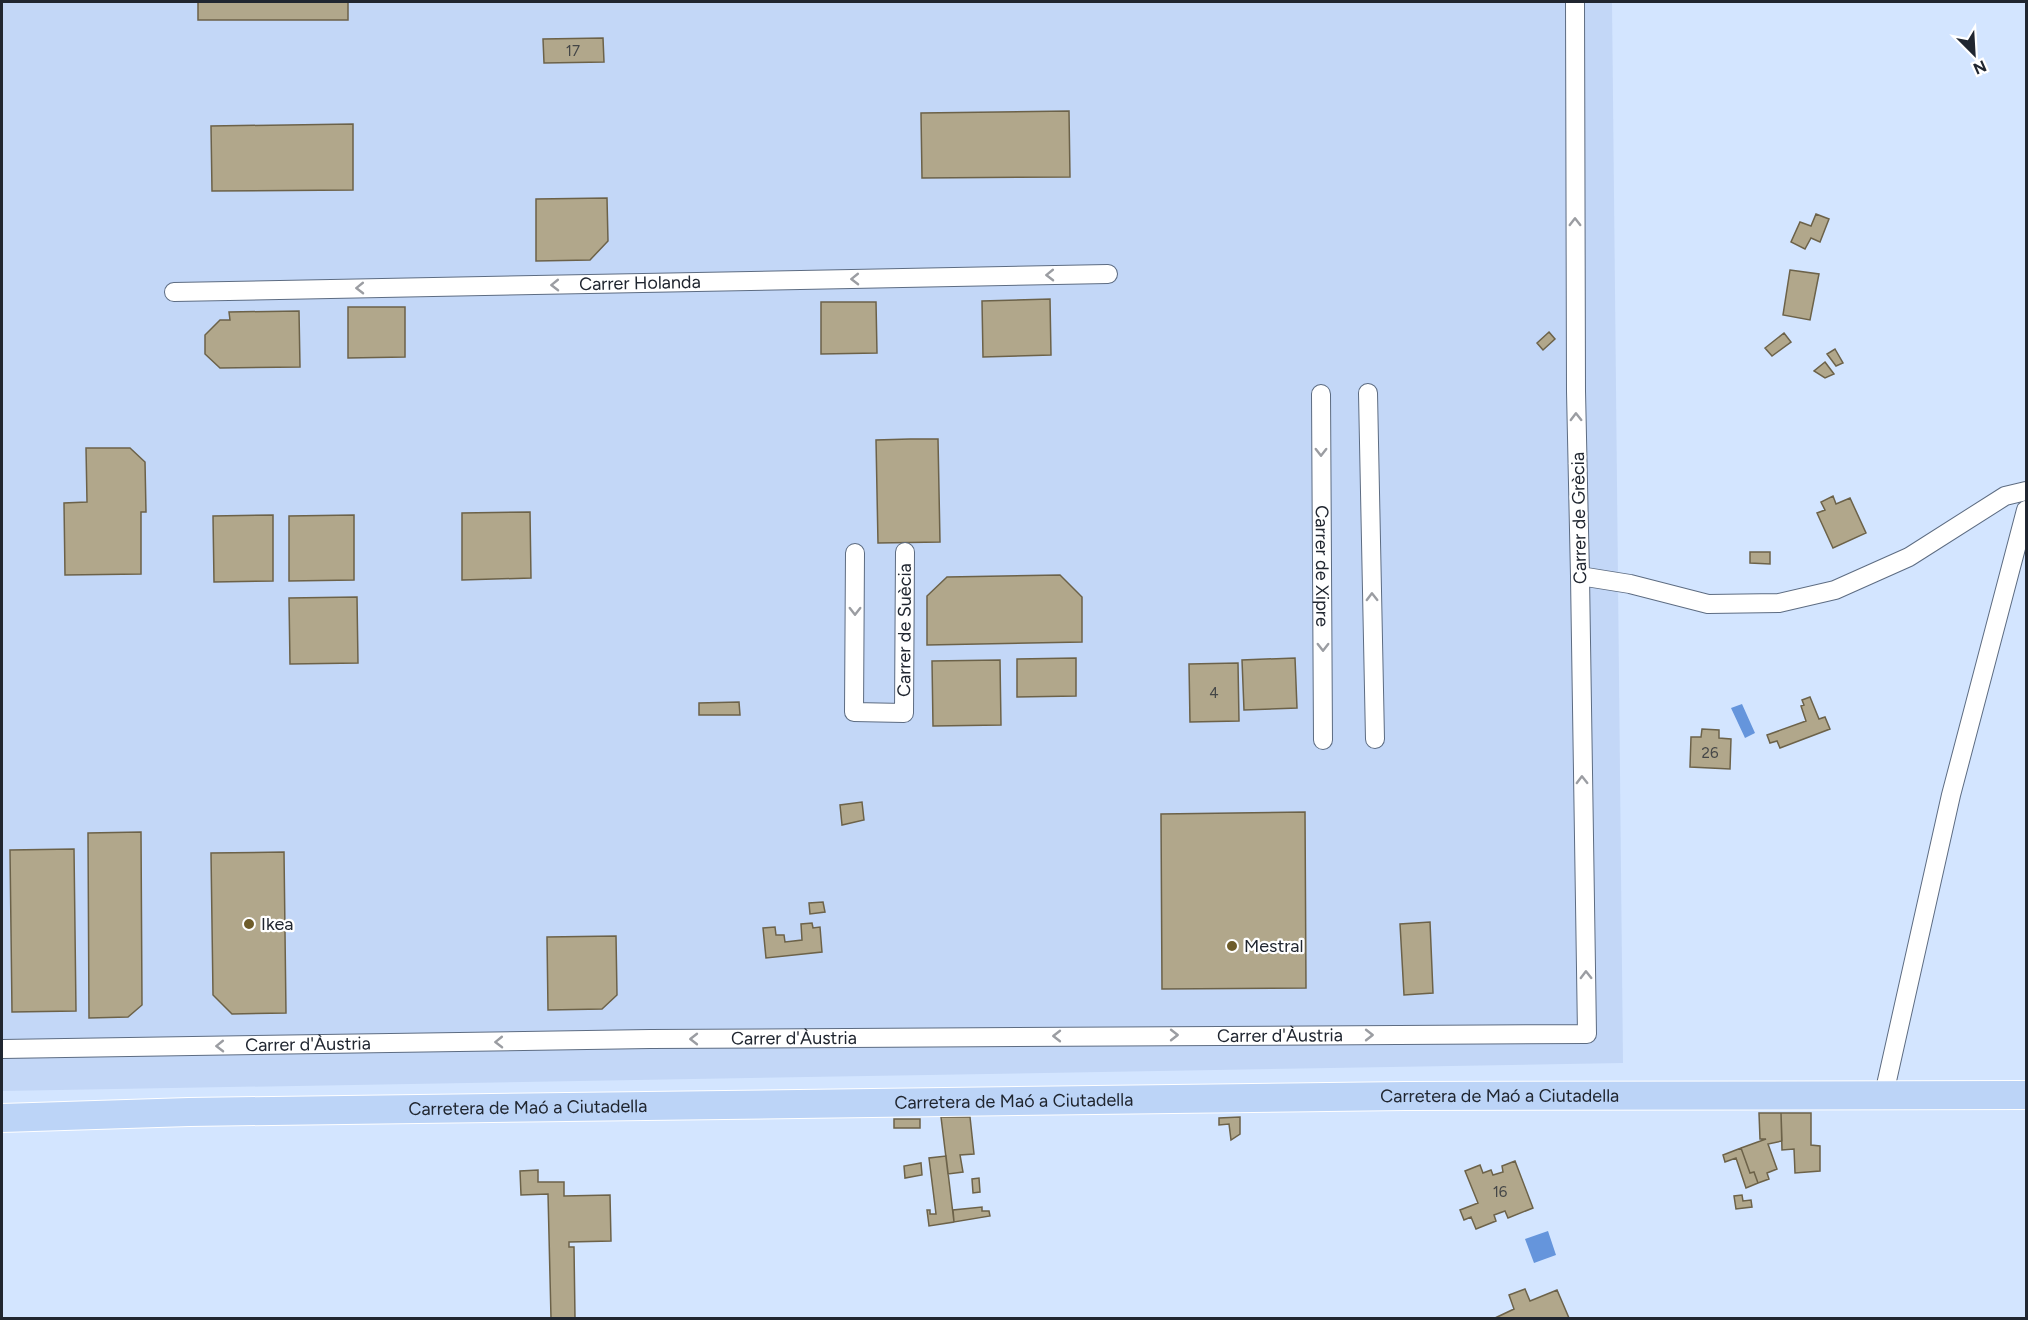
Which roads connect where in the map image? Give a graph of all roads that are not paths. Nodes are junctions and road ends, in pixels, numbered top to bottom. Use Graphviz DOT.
graph roads {
  1 [pos="1575,2"];
  2 [pos="1108,274"];
  3 [pos="174,292"];
  4 [pos="1368,393"];
  5 [pos="1321,394"];
  6 [pos="2026,491"];
  7 [pos="2026,510"];
  8 [pos="905,552"];
  9 [pos="855,553"];
  10 [pos="1580,576"];
  11 [pos="1375,739"];
  12 [pos="1323,740"];
  13 [pos="1587,1034"];
  14 [pos="2,1049"];
  15 [pos="1884,1094"];
  16 [pos="2026,1095"];
  17 [pos="2,1118"];
  10 -- 1 [label="street, Carrer de Grècia, one-way"];
  2 -- 3 [label="street, Carrer Holanda, one-way"];
  11 -- 4 [label="street, one-way"];
  5 -- 12 [label="street, Carrer de Xipre, one-way"];
  6 -- 10 [label="street"];
  7 -- 15 [label="street"];
  9 -- 8 [label="street, Carrer de Suècia, one-way"];
  13 -- 10 [label="street, Carrer de Grècia, one-way"];
  13 -- 14 [label="street, Carrer d'Àustria"];
  15 -- 16 [label="main road, Carretera de Maó a Ciutadella"];
  15 -- 17 [label="main road, Carretera de Maó a Ciutadella"];
}
